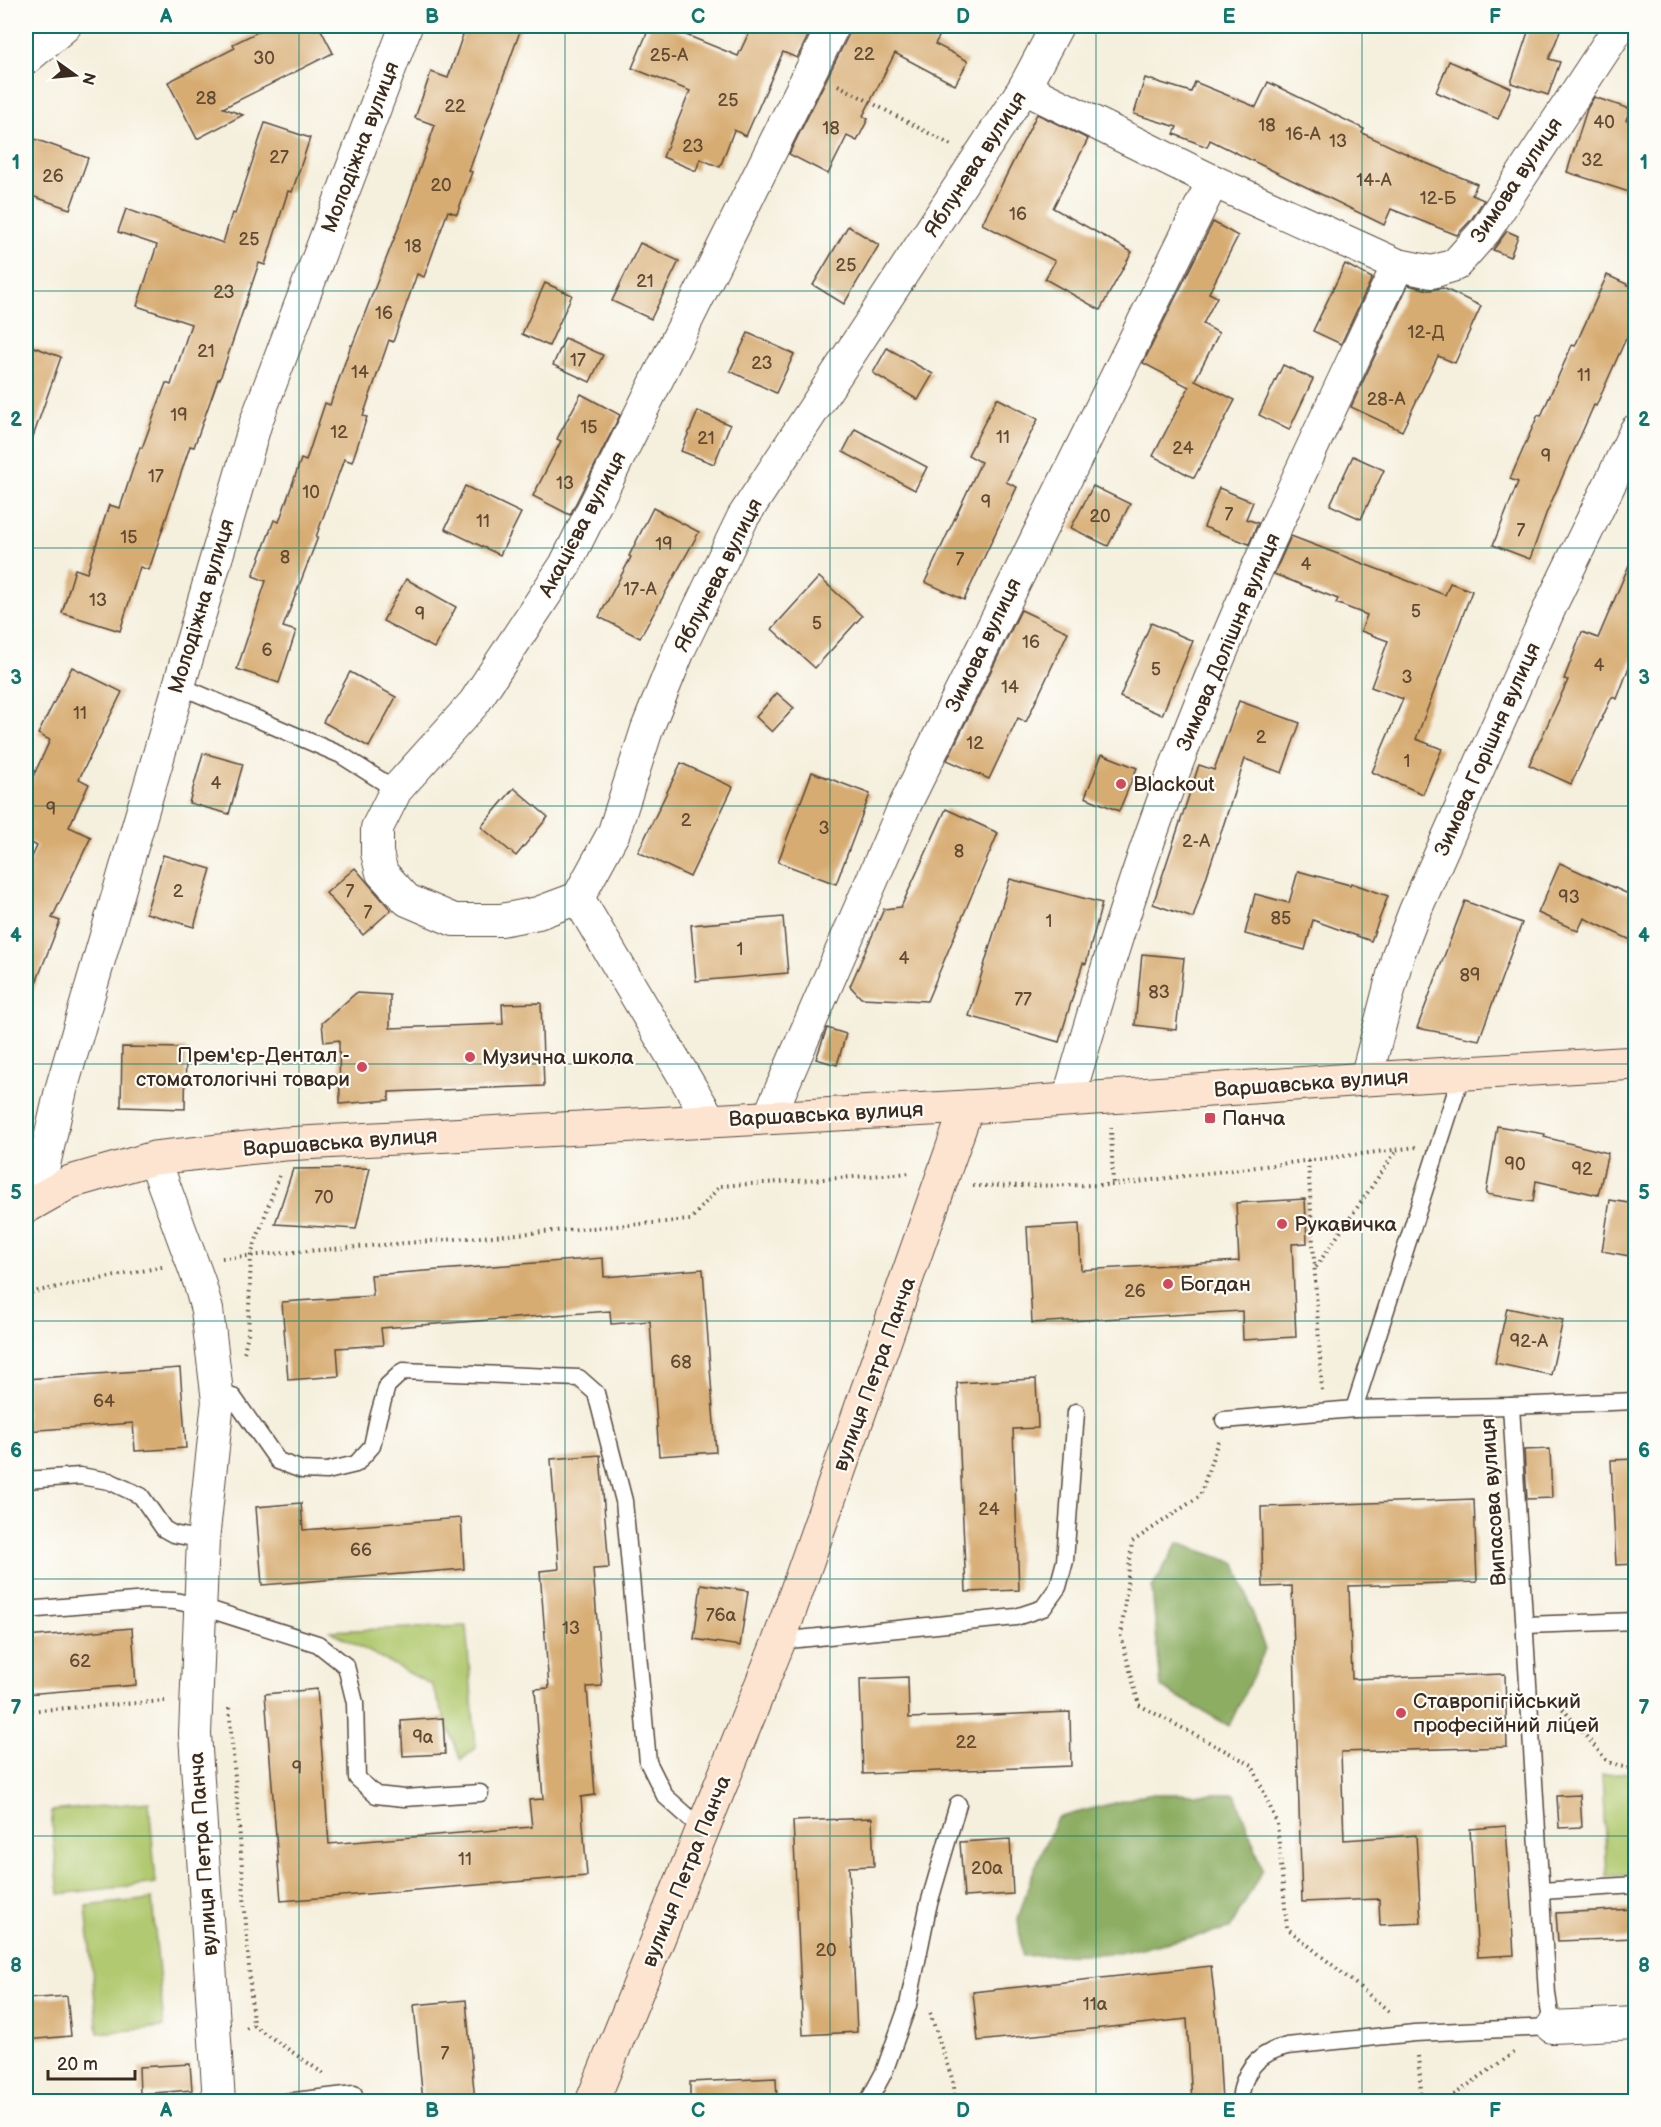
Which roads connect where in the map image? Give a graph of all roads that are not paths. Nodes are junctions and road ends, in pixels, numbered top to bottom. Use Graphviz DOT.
graph roads {
  1 [pos="65,26"];
  2 [pos="406,26"];
  3 [pos="833,26"];
  4 [pos="1057,26"];
  5 [pos="1620,26"];
  6 [pos="26,59"];
  7 [pos="1024,88"];
  8 [pos="1213,181"];
  9 [pos="1398,265"];
  10 [pos="1635,430"];
  11 [pos="178,685"];
  12 [pos="396,790"];
  13 [pos="578,898"];
  14 [pos="1635,1063"];
  15 [pos="1462,1073"];
  16 [pos="1366,1079"];
  17 [pos="1068,1100"];
  18 [pos="967,1107"];
  19 [pos="769,1117"];
  20 [pos="710,1120"];
  21 [pos="154,1158"];
  22 [pos="31,1203"];
  23 [pos="217,1394"];
  24 [pos="1635,1401"];
  25 [pos="1511,1406"];
  26 [pos="1354,1409"];
  27 [pos="1076,1412"];
  28 [pos="1224,1420"];
  29 [pos="26,1480"];
  30 [pos="203,1540"];
  31 [pos="199,1606"];
  32 [pos="26,1610"];
  33 [pos="1635,1621"];
  34 [pos="1525,1625"];
  35 [pos="779,1641"];
  36 [pos="480,1793"];
  37 [pos="958,1804"];
  38 [pos="703,1830"];
  39 [pos="1635,1886"];
  40 [pos="1541,1891"];
  41 [pos="1635,2023"];
  42 [pos="1552,2027"];
  43 [pos="354,2094"];
  44 [pos="219,2102"];
  45 [pos="286,2102"];
  46 [pos="592,2102"];
  47 [pos="868,2102"];
  48 [pos="1240,2102"];
  1 -- 6 [label="street"];
  2 -- 11 [label="street, Молодіжна вулиця"];
  3 -- 12 [label="street, Акацієва вулиця"];
  4 -- 7 [label="street, Яблунева вулиця"];
  5 -- 9 [label="street, Зимова вулиця"];
  7 -- 8 [label="street, Зимова вулиця"];
  7 -- 13 [label="street, Яблунева вулиця"];
  8 -- 9 [label="street, Зимова вулиця"];
  8 -- 19 [label="street, Зимова вулиця"];
  9 -- 17 [label="street, Зимова Долішня вулиця"];
  10 -- 16 [label="street, Зимова Горішня вулиця"];
  11 -- 12 [label="lane"];
  11 -- 22 [label="street, Молодіжна вулиця"];
  12 -- 13 [label="street, Акацієва вулиця"];
  13 -- 20 [label="street"];
  14 -- 15 [label="street, Варшавська вулиця"];
  15 -- 16 [label="street, Варшавська вулиця"];
  15 -- 26 [label="lane"];
  16 -- 17 [label="street, Варшавська вулиця"];
  17 -- 18 [label="street, Варшавська вулиця"];
  18 -- 19 [label="street, Варшавська вулиця"];
  18 -- 35 [label="street, вулиця Петра Панча"];
  19 -- 20 [label="street, Варшавська вулиця"];
  20 -- 21 [label="street, Варшавська вулиця"];
  21 -- 22 [label="street, Варшавська вулиця"];
  21 -- 23 [label="street, вулиця Петра Панча"];
  23 -- 30 [label="street, вулиця Петра Панча"];
  23 -- 38 [label="lane"];
  24 -- 25 [label="lane"];
  25 -- 26 [label="lane, Випасова вулиця"];
  25 -- 34 [label="lane, Випасова вулиця"];
  26 -- 28 [label="lane, Випасова вулиця"];
  27 -- 35 [label="lane"];
  29 -- 30 [label="lane"];
  30 -- 31 [label="street, вулиця Петра Панча"];
  31 -- 32 [label="lane"];
  31 -- 36 [label="lane"];
  31 -- 44 [label="street, вулиця Петра Панча"];
  33 -- 34 [label="lane"];
  34 -- 40 [label="lane, Випасова вулиця"];
  35 -- 38 [label="street, вулиця Петра Панча"];
  37 -- 47 [label="lane"];
  38 -- 46 [label="street, вулиця Петра Панча"];
  39 -- 40 [label="lane"];
  40 -- 42 [label="lane, Випасова вулиця"];
  41 -- 42 [label="street"];
  42 -- 48 [label="lane"];
  43 -- 45 [label="lane"];
}
